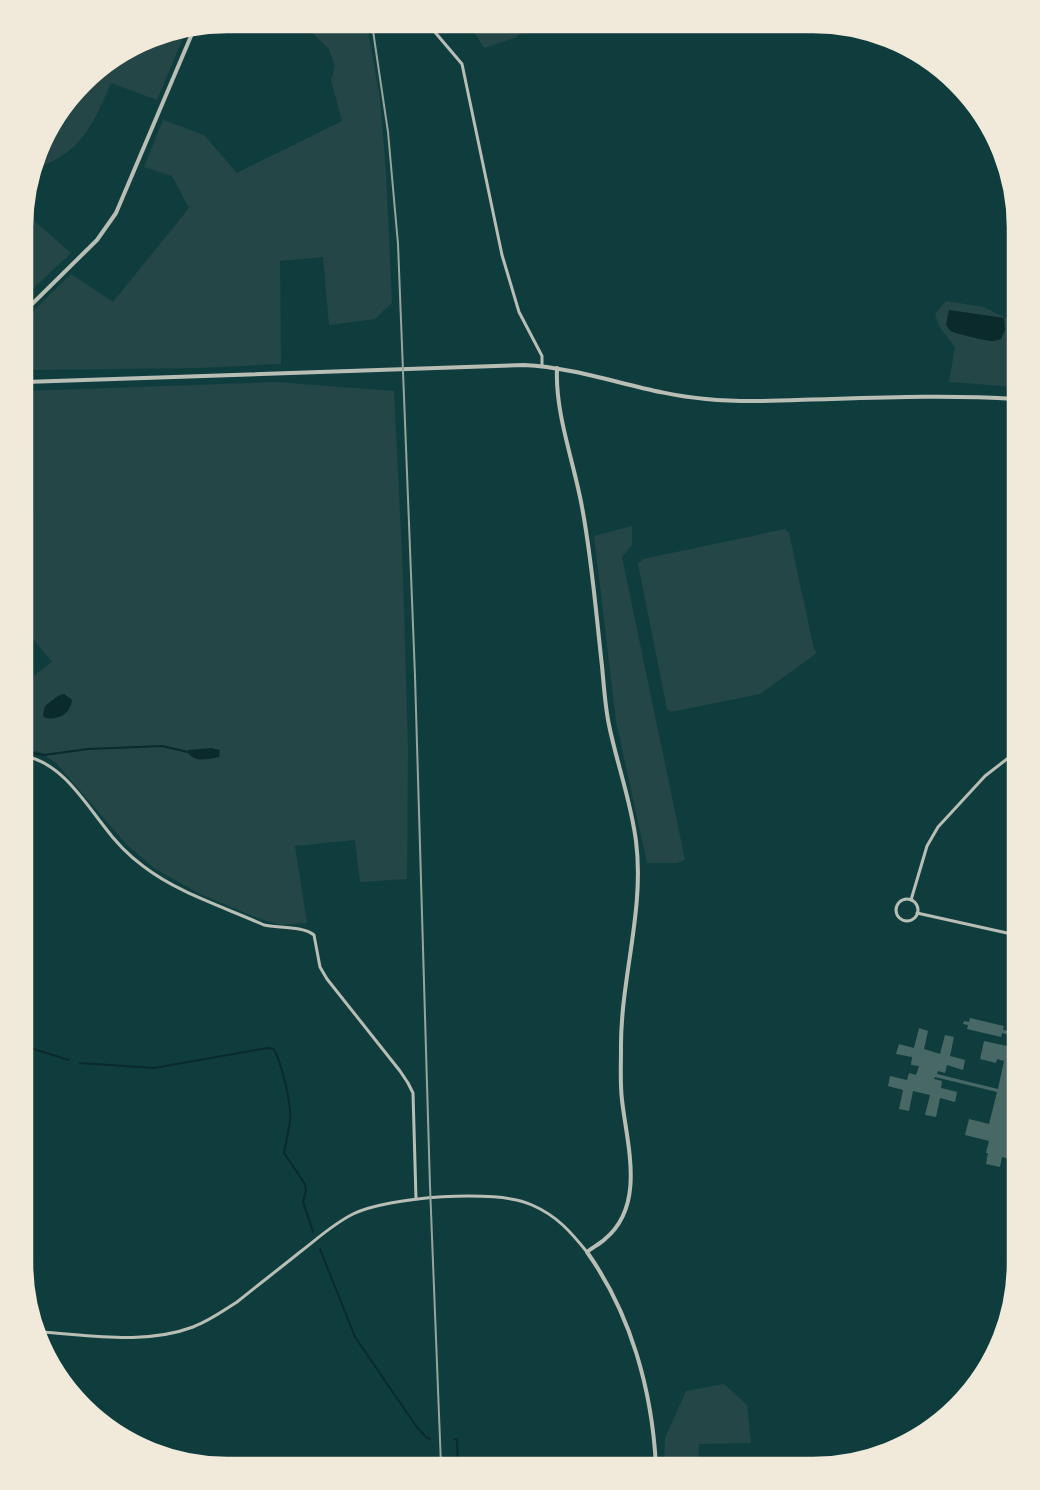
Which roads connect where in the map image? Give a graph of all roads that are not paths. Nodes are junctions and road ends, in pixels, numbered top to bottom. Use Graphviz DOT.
graph roads {
  1 [pos="435,32"];
  2 [pos="191,36"];
  3 [pos="32,304"];
  4 [pos="542,366"];
  5 [pos="556,368"];
  6 [pos="32,382"];
  7 [pos="1008,398"];
  8 [pos="32,758"];
  9 [pos="1006,761"];
  10 [pos="911,900"];
  11 [pos="918,913"];
  12 [pos="1008,933"];
  13 [pos="416,1200"];
  14 [pos="586,1252"];
  15 [pos="45,1332"];
  16 [pos="655,1458"];
  1 -- 4 [label="street"];
  2 -- 3 [label="street"];
  4 -- 5 [label="street"];
  4 -- 6 [label="street"];
  5 -- 7 [label="street"];
  5 -- 14 [label="street"];
  8 -- 13 [label="street"];
  9 -- 10 [label="street"];
  10 -- 11 [label="street"];
  10 -- 11 [label="street"];
  11 -- 12 [label="street"];
  13 -- 14 [label="street"];
  13 -- 15 [label="street"];
  14 -- 16 [label="street"];
}
